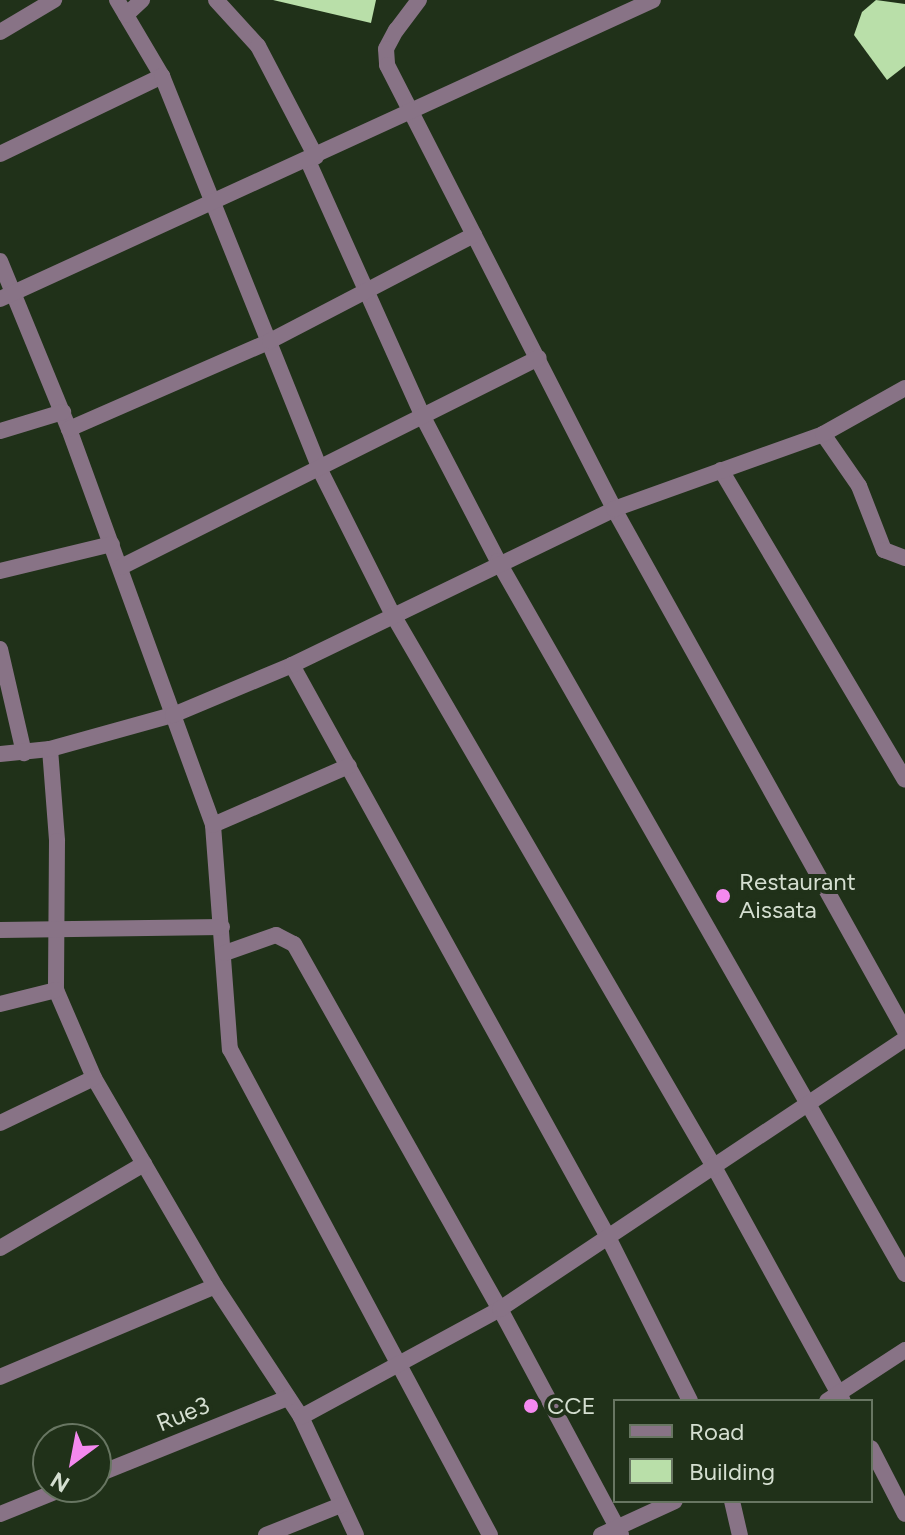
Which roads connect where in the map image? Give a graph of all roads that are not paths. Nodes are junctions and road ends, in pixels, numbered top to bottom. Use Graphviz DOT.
graph roads {
  1 [pos="54,0"];
  2 [pos="142,0"];
  3 [pos="216,0"];
  4 [pos="419,0"];
  5 [pos="653,0"];
  6 [pos="122,7"];
  7 [pos="0,32"];
  8 [pos="162,76"];
  9 [pos="415,112"];
  10 [pos="0,154"];
  11 [pos="312,159"];
  12 [pos="216,202"];
  13 [pos="474,235"];
  14 [pos="0,261"];
  15 [pos="367,292"];
  16 [pos="6,296"];
  17 [pos="270,341"];
  18 [pos="539,358"];
  19 [pos="905,388"];
  20 [pos="63,412"];
  21 [pos="423,417"];
  22 [pos="69,429"];
  23 [pos="0,431"];
  24 [pos="823,434"];
  25 [pos="320,470"];
  26 [pos="721,470"];
  27 [pos="614,509"];
  28 [pos="112,544"];
  29 [pos="905,558"];
  30 [pos="498,561"];
  31 [pos="121,567"];
  32 [pos="0,571"];
  33 [pos="393,615"];
  34 [pos="0,649"];
  35 [pos="292,665"];
  36 [pos="173,715"];
  37 [pos="50,749"];
  38 [pos="24,753"];
  39 [pos="0,754"];
  40 [pos="349,766"];
  41 [pos="905,780"];
  42 [pos="213,825"];
  43 [pos="222,927"];
  44 [pos="0,930"];
  45 [pos="55,930"];
  46 [pos="225,953"];
  47 [pos="56,990"];
  48 [pos="0,1004"];
  49 [pos="905,1031"];
  50 [pos="905,1039"];
  51 [pos="94,1078"];
  52 [pos="809,1101"];
  53 [pos="0,1123"];
  54 [pos="144,1164"];
  55 [pos="713,1165"];
  56 [pos="608,1237"];
  57 [pos="0,1248"];
  58 [pos="905,1274"];
  59 [pos="215,1286"];
  60 [pos="500,1309"];
  61 [pos="905,1350"];
  62 [pos="398,1368"];
  63 [pos="0,1377"];
  64 [pos="288,1398"];
  65 [pos="689,1399"];
  66 [pos="836,1399"];
  67 [pos="301,1417"];
  68 [pos="873,1452"];
  69 [pos="112,1469"];
  70 [pos="32,1501"];
  71 [pos="671,1503"];
  72 [pos="732,1503"];
  73 [pos="341,1505"];
  74 [pos="0,1514"];
  75 [pos="905,1514"];
  76 [pos="620,1532"];
  77 [pos="266,1535"];
  78 [pos="356,1535"];
  79 [pos="490,1535"];
  80 [pos="601,1535"];
  81 [pos="740,1535"];
  1 -- 7 [label="street"];
  2 -- 6 [label="street"];
  3 -- 11 [label="street"];
  4 -- 9 [label="street"];
  5 -- 9 [label="street"];
  6 -- 8 [label="street"];
  8 -- 10 [label="street"];
  8 -- 12 [label="street"];
  9 -- 11 [label="street"];
  9 -- 13 [label="street"];
  11 -- 12 [label="street"];
  11 -- 15 [label="street"];
  12 -- 16 [label="street"];
  12 -- 17 [label="street"];
  13 -- 15 [label="street"];
  13 -- 18 [label="street"];
  14 -- 16 [label="street"];
  15 -- 17 [label="street"];
  15 -- 21 [label="street"];
  16 -- 20 [label="street"];
  17 -- 22 [label="street"];
  17 -- 25 [label="street"];
  18 -- 21 [label="street"];
  18 -- 27 [label="street"];
  19 -- 24 [label="street"];
  20 -- 22 [label="street"];
  20 -- 23 [label="street"];
  21 -- 25 [label="street"];
  21 -- 30 [label="street"];
  22 -- 28 [label="street"];
  24 -- 26 [label="street"];
  24 -- 29 [label="street"];
  25 -- 31 [label="street"];
  25 -- 33 [label="street"];
  26 -- 27 [label="street"];
  26 -- 41 [label="street"];
  27 -- 30 [label="street"];
  27 -- 49 [label="street"];
  28 -- 31 [label="street"];
  28 -- 32 [label="street"];
  30 -- 33 [label="street"];
  30 -- 52 [label="street"];
  31 -- 36 [label="street"];
  33 -- 35 [label="street"];
  33 -- 55 [label="street"];
  34 -- 38 [label="street"];
  35 -- 36 [label="street"];
  35 -- 40 [label="street"];
  36 -- 37 [label="street"];
  36 -- 42 [label="street"];
  37 -- 38 [label="street"];
  37 -- 45 [label="street"];
  38 -- 39 [label="street"];
  40 -- 42 [label="street"];
  40 -- 56 [label="street"];
  42 -- 43 [label="street"];
  43 -- 45 [label="street"];
  43 -- 46 [label="street"];
  44 -- 45 [label="street"];
  45 -- 47 [label="street"];
  46 -- 60 [label="street"];
  46 -- 62 [label="street"];
  47 -- 48 [label="street"];
  47 -- 51 [label="street"];
  50 -- 52 [label="street"];
  51 -- 53 [label="street"];
  51 -- 54 [label="street"];
  52 -- 55 [label="street"];
  52 -- 58 [label="street"];
  54 -- 57 [label="street"];
  54 -- 59 [label="street"];
  55 -- 56 [label="street"];
  55 -- 66 [label="street"];
  56 -- 60 [label="street"];
  56 -- 65 [label="street"];
  59 -- 63 [label="street"];
  59 -- 64 [label="street"];
  60 -- 62 [label="street"];
  60 -- 76 [label="street"];
  61 -- 66 [label="street"];
  62 -- 67 [label="street"];
  62 -- 79 [label="street"];
  64 -- 67 [label="street"];
  64 -- 69 [label="street, Rue3"];
  67 -- 73 [label="street"];
  68 -- 75 [label="street"];
  70 -- 74 [label="street"];
  71 -- 76 [label="street"];
  72 -- 81 [label="street"];
  73 -- 77 [label="street"];
  73 -- 78 [label="street"];
  76 -- 80 [label="street"];
}
